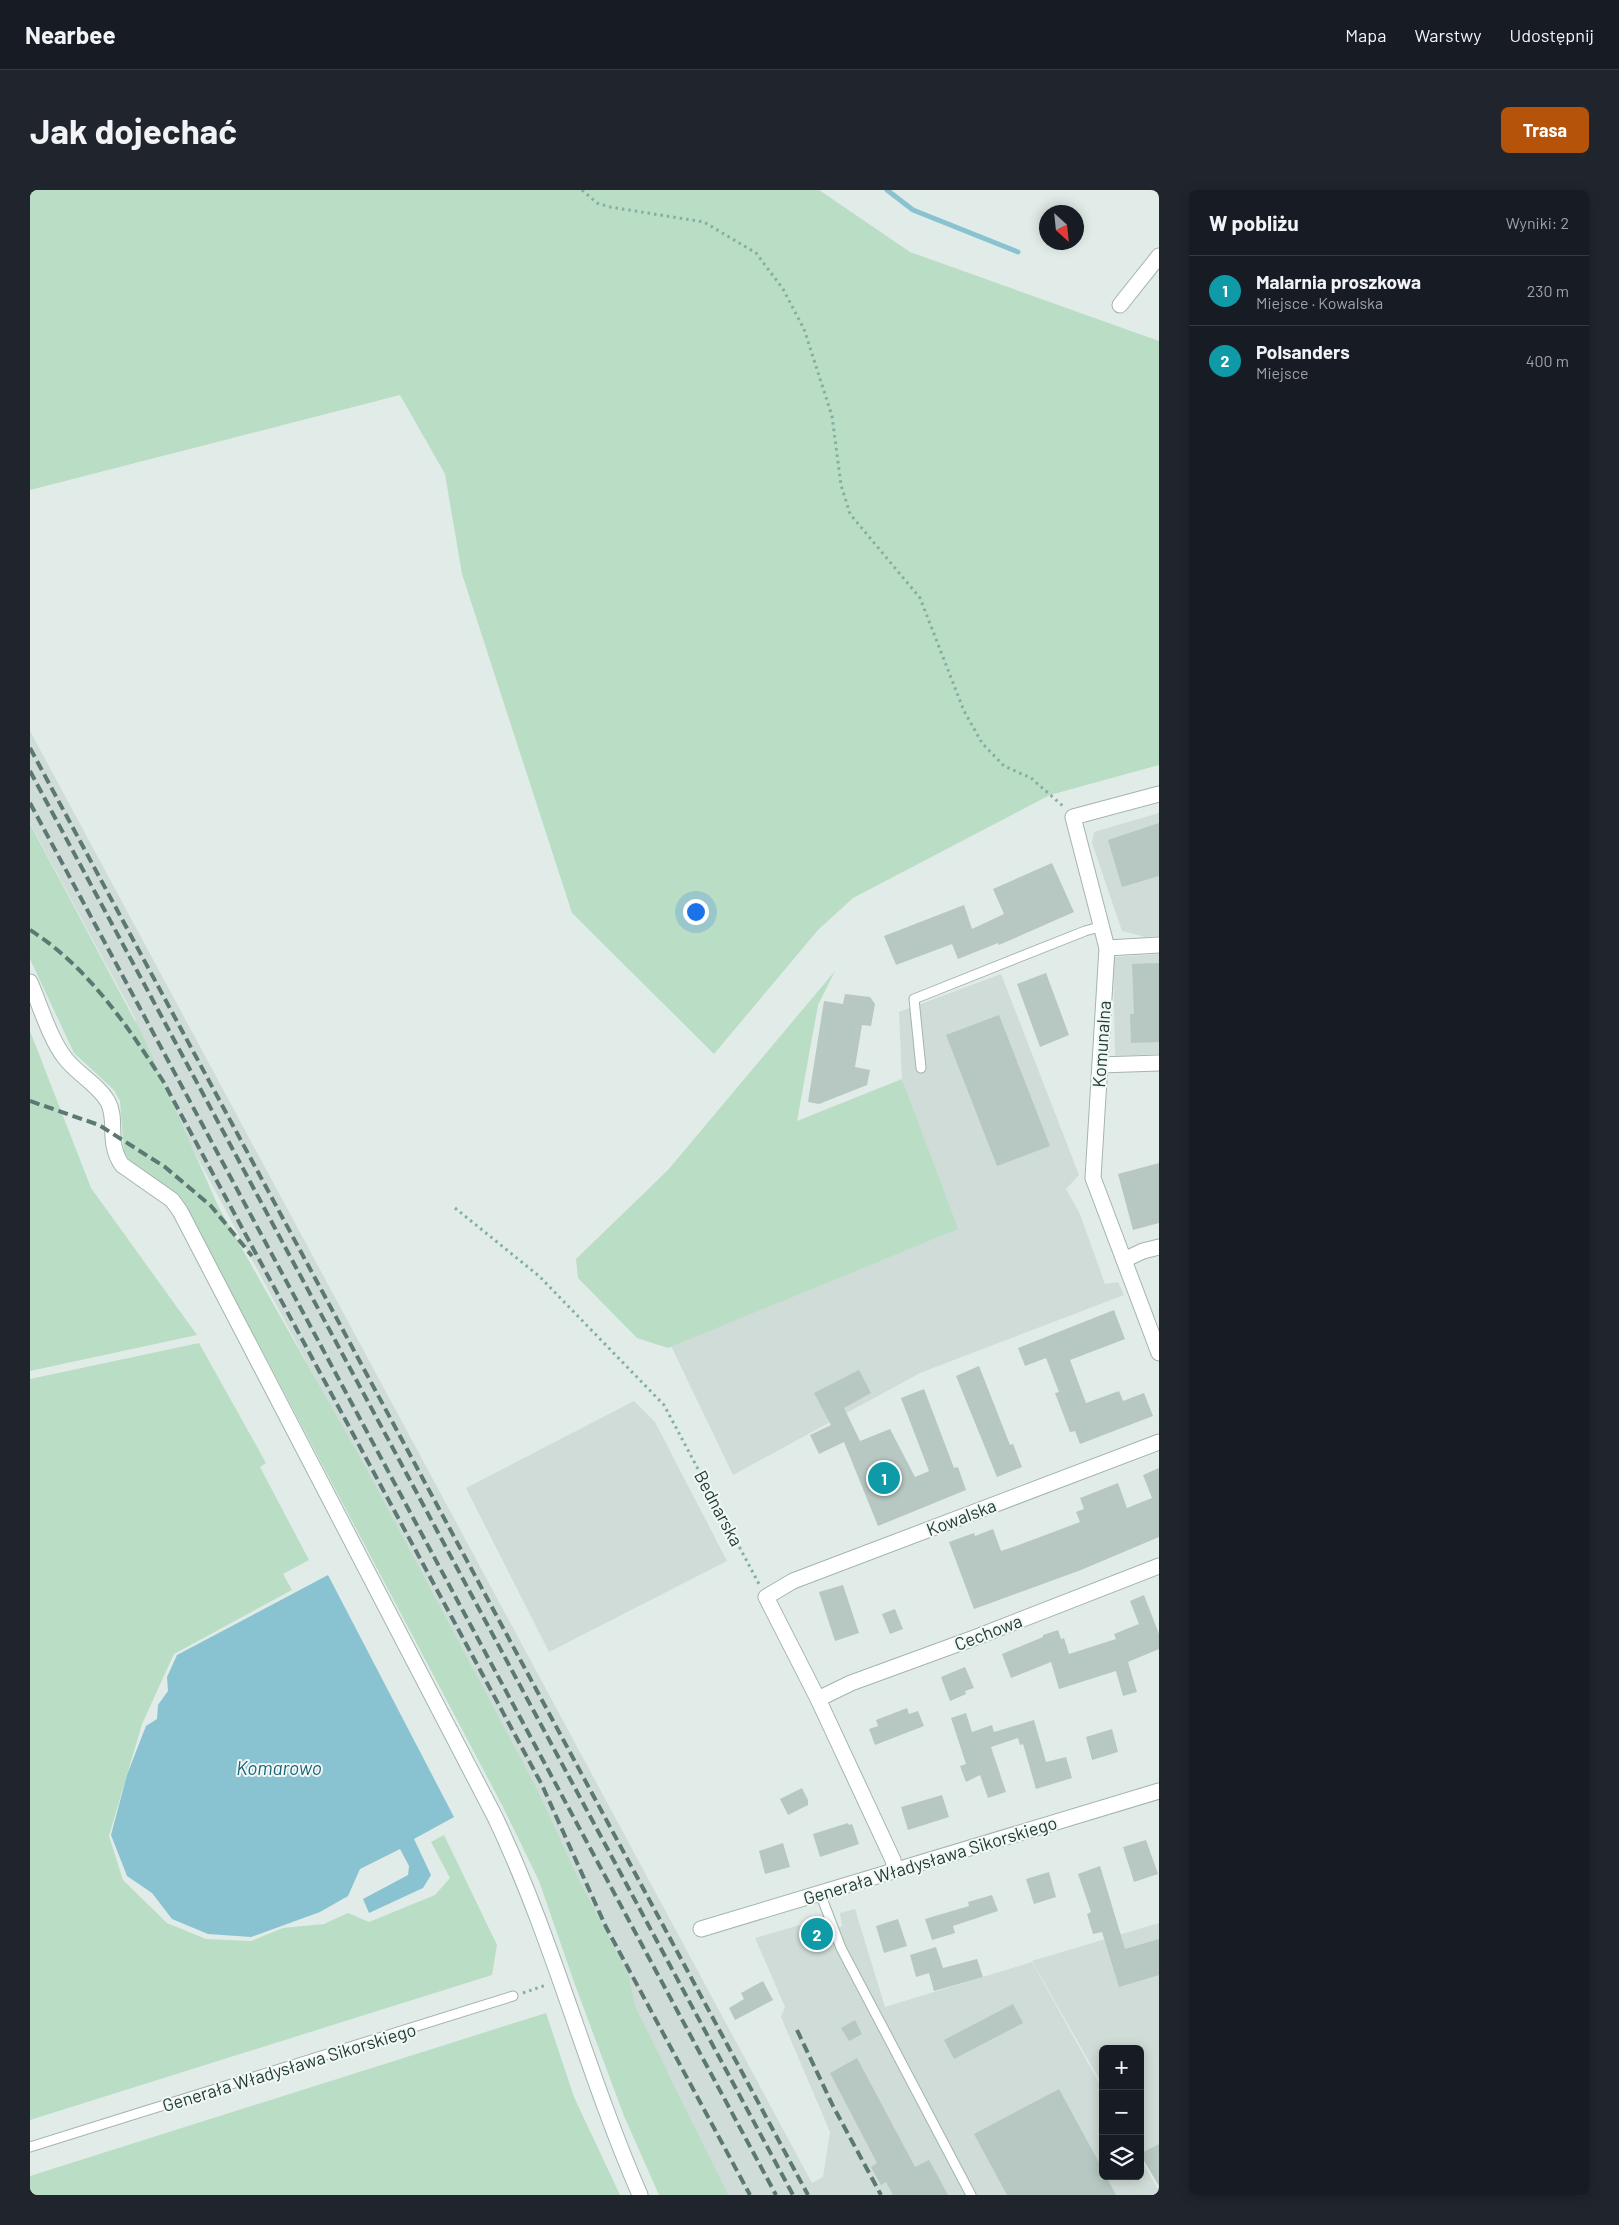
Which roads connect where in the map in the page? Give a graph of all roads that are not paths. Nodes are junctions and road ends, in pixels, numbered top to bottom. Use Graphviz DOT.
graph roads {
  1 [pos="1159,256"];
  2 [pos="1120,305"];
  3 [pos="1159,794"];
  4 [pos="1103,926"];
  5 [pos="1159,945"];
  6 [pos="1107,948"];
  7 [pos="30,982"];
  8 [pos="1159,1063"];
  9 [pos="1100,1065"];
  10 [pos="921,1068"];
  11 [pos="1159,1247"];
  12 [pos="1124,1260"];
  13 [pos="1159,1353"];
  14 [pos="1159,1442"];
  15 [pos="1159,1566"];
  16 [pos="818,1699"];
  17 [pos="1159,1792"];
  18 [pos="895,1870"];
  19 [pos="820,1893"];
  20 [pos="701,1929"];
  21 [pos="513,1996"];
  22 [pos="30,2147"];
  23 [pos="640,2195"];
  24 [pos="971,2195"];
  1 -- 2 [label="street"];
  3 -- 4 [label="street, Komunalna"];
  4 -- 6 [label="street, Komunalna"];
  4 -- 10 [label="lane"];
  5 -- 6 [label="street"];
  6 -- 9 [label="street, Komunalna"];
  7 -- 23 [label="street"];
  8 -- 9 [label="street"];
  9 -- 12 [label="street, Komunalna"];
  11 -- 12 [label="street"];
  12 -- 13 [label="street, Komunalna"];
  14 -- 16 [label="street, Kowalska"];
  15 -- 16 [label="street, Cechowa"];
  16 -- 18 [label="street"];
  17 -- 18 [label="street, Generała Władysława Sikorskiego"];
  18 -- 19 [label="street, Generała Władysława Sikorskiego"];
  19 -- 20 [label="street, Generała Władysława Sikorskiego"];
  19 -- 24 [label="lane"];
  21 -- 22 [label="lane, Generała Władysława Sikorskiego"];
}
